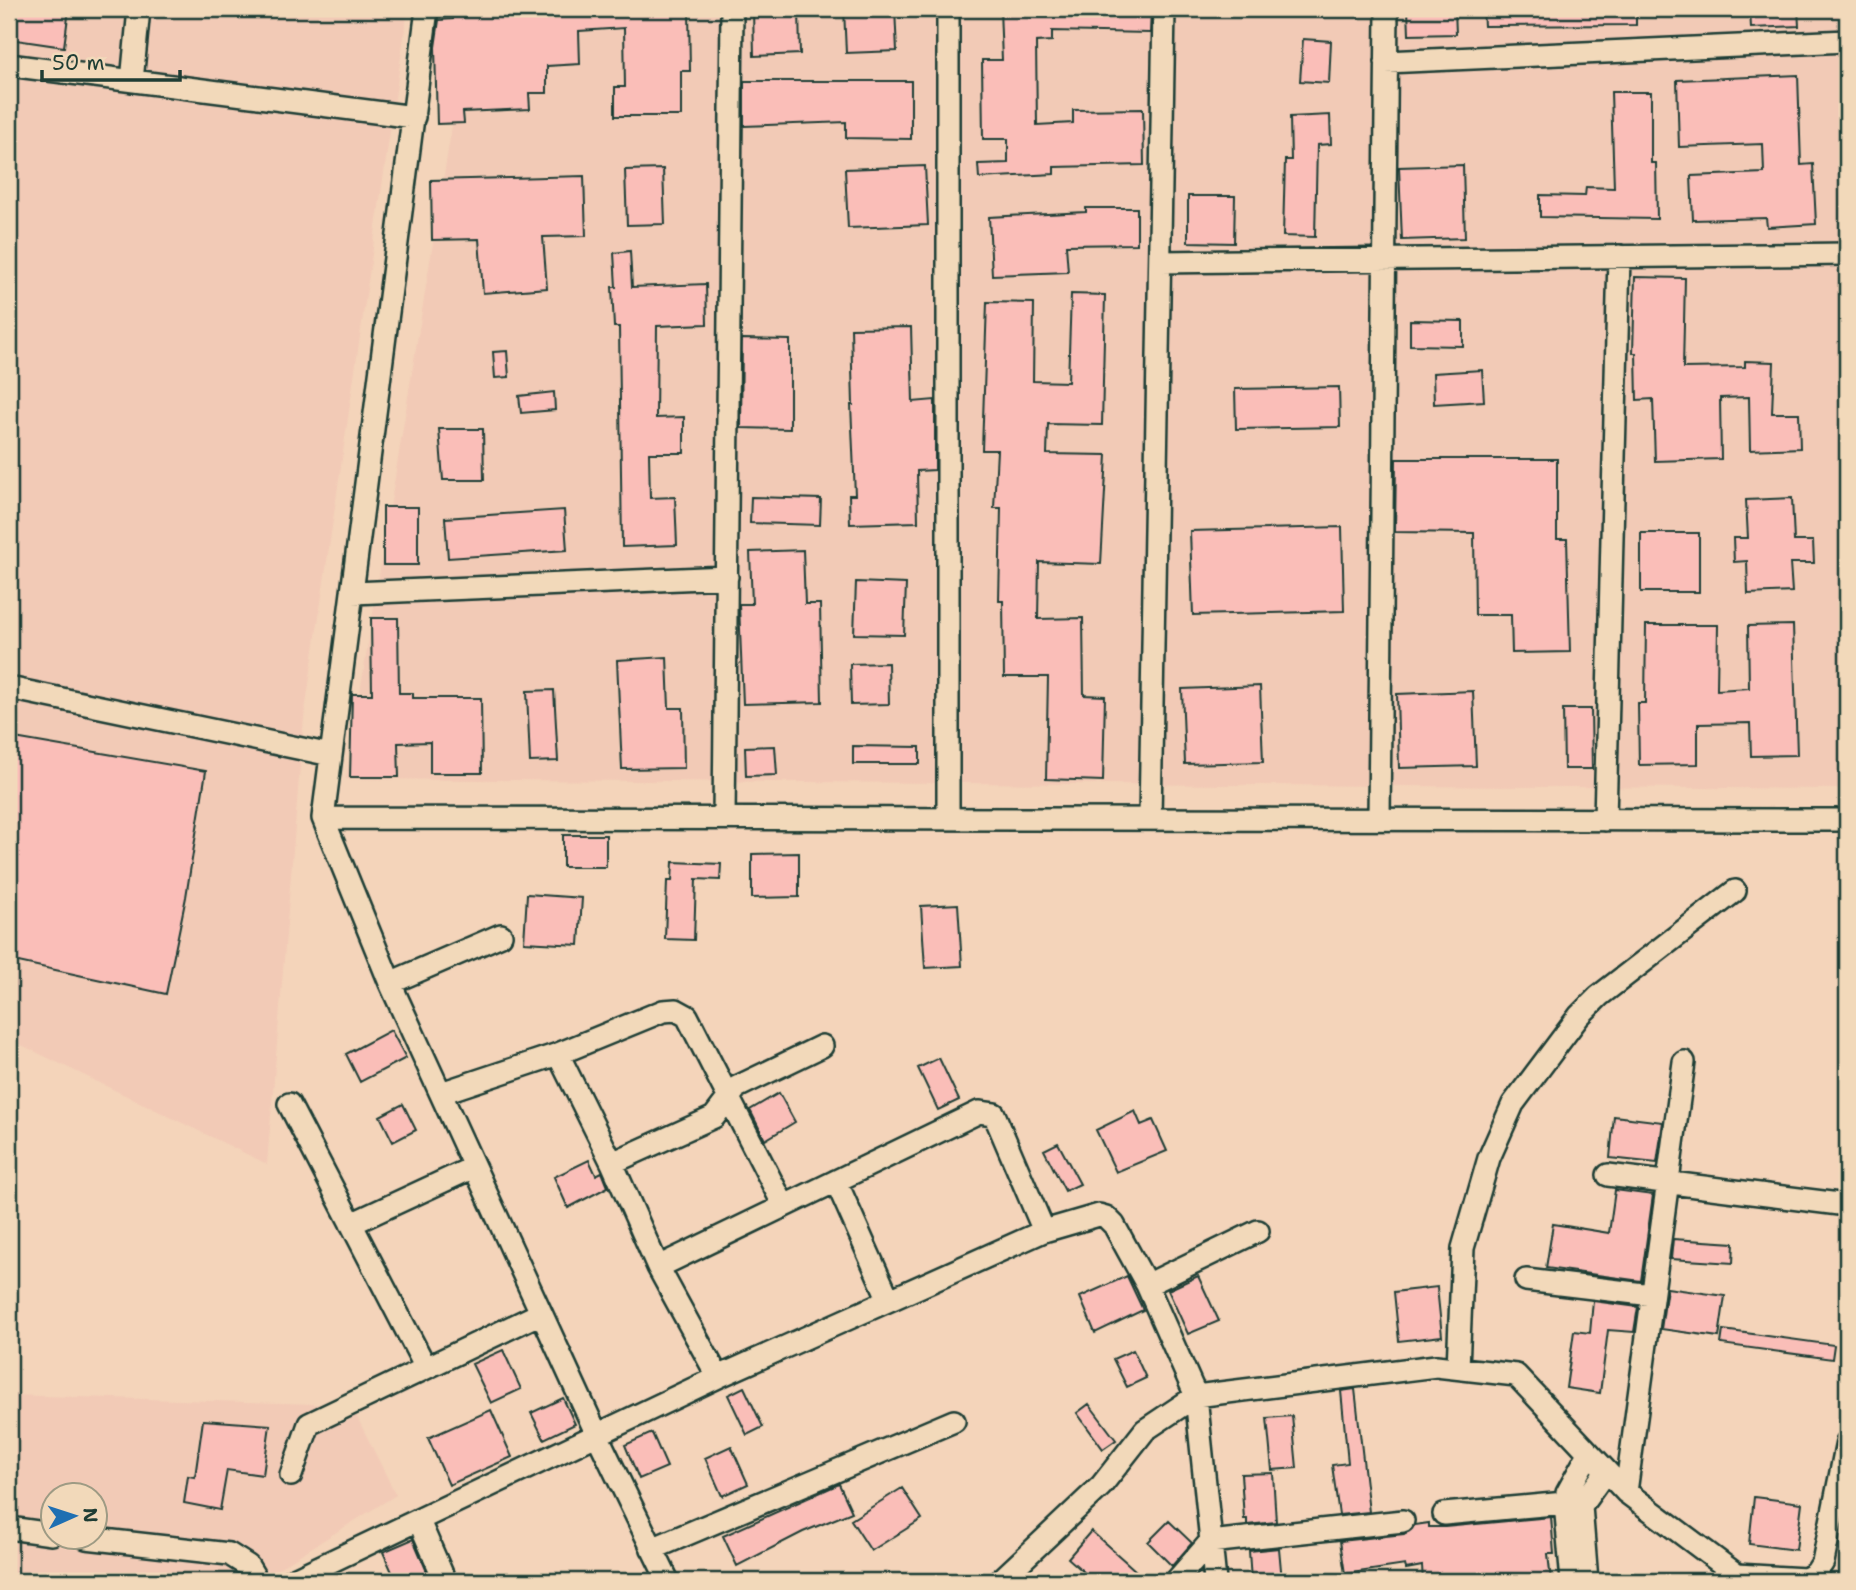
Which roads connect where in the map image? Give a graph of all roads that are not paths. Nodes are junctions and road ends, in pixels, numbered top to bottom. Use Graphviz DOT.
graph roads {
  1 [pos="139,9"];
  2 [pos="427,9"];
  3 [pos="732,9"];
  4 [pos="948,9"];
  5 [pos="1164,9"];
  6 [pos="1387,9"];
  7 [pos="1847,41"];
  8 [pos="1386,62"];
  9 [pos="9,65"];
  10 [pos="132,81"];
  11 [pos="414,117"];
  12 [pos="1847,254"];
  13 [pos="1619,256"];
  14 [pos="1384,259"];
  15 [pos="1160,262"];
  16 [pos="727,577"];
  17 [pos="354,593"];
  18 [pos="9,688"];
  19 [pos="331,755"];
  20 [pos="323,818"];
  21 [pos="724,818"];
  22 [pos="948,818"];
  23 [pos="1150,819"];
  24 [pos="1379,819"];
  25 [pos="1605,820"];
  26 [pos="1847,820"];
  27 [pos="1735,891"];
  28 [pos="501,935"];
  29 [pos="390,982"];
  30 [pos="822,1046"];
  31 [pos="558,1054"];
  32 [pos="1684,1062"];
  33 [pos="441,1093"];
  34 [pos="729,1094"];
  35 [pos="289,1104"];
  36 [pos="612,1163"];
  37 [pos="474,1167"];
  38 [pos="1608,1175"];
  39 [pos="836,1181"];
  40 [pos="1668,1181"];
  41 [pos="1847,1205"];
  42 [pos="784,1206"];
  43 [pos="351,1224"];
  44 [pos="1044,1231"];
  45 [pos="1258,1231"];
  46 [pos="658,1267"];
  47 [pos="1526,1280"];
  48 [pos="1147,1285"];
  49 [pos="1652,1295"];
  50 [pos="889,1300"];
  51 [pos="541,1312"];
  52 [pos="426,1368"];
  53 [pos="1458,1368"];
  54 [pos="718,1377"];
  55 [pos="1196,1396"];
  56 [pos="954,1421"];
  57 [pos="598,1437"];
  58 [pos="1847,1442"];
  59 [pos="1589,1453"];
  60 [pos="1606,1471"];
  61 [pos="290,1475"];
  62 [pos="1626,1492"];
  63 [pos="1565,1503"];
  64 [pos="1444,1514"];
  65 [pos="419,1521"];
  66 [pos="1404,1521"];
  67 [pos="9,1528"];
  68 [pos="38,1532"];
  69 [pos="108,1540"];
  70 [pos="1210,1542"];
  71 [pos="652,1549"];
  72 [pos="1816,1577"];
  73 [pos="1737,1578"];
  74 [pos="257,1581"];
  75 [pos="290,1581"];
  76 [pos="445,1581"];
  77 [pos="668,1581"];
  78 [pos="1000,1581"];
  79 [pos="1176,1581"];
  80 [pos="1215,1581"];
  81 [pos="1572,1581"];
  82 [pos="1587,1581"];
  1 -- 10 [label="street"];
  2 -- 11 [label="street"];
  3 -- 16 [label="street"];
  4 -- 22 [label="street"];
  5 -- 15 [label="street"];
  6 -- 8 [label="street"];
  7 -- 8 [label="street"];
  8 -- 14 [label="street"];
  9 -- 10 [label="street"];
  10 -- 11 [label="street"];
  11 -- 17 [label="street"];
  12 -- 13 [label="street"];
  13 -- 14 [label="street"];
  13 -- 25 [label="street"];
  14 -- 15 [label="street"];
  14 -- 24 [label="street"];
  15 -- 23 [label="street"];
  16 -- 17 [label="street"];
  16 -- 21 [label="street"];
  17 -- 19 [label="street"];
  18 -- 19 [label="street"];
  19 -- 20 [label="street"];
  20 -- 21 [label="street"];
  20 -- 29 [label="street"];
  21 -- 22 [label="street"];
  22 -- 23 [label="street"];
  23 -- 24 [label="street"];
  24 -- 25 [label="street"];
  25 -- 26 [label="street"];
  27 -- 53 [label="street"];
  28 -- 29 [label="street"];
  29 -- 33 [label="street"];
  30 -- 34 [label="street"];
  31 -- 33 [label="street"];
  31 -- 34 [label="street"];
  31 -- 36 [label="street"];
  32 -- 40 [label="street"];
  33 -- 37 [label="street"];
  34 -- 36 [label="street"];
  34 -- 42 [label="street"];
  35 -- 43 [label="street"];
  36 -- 46 [label="street"];
  37 -- 43 [label="street"];
  37 -- 51 [label="street"];
  38 -- 40 [label="street"];
  39 -- 42 [label="street"];
  39 -- 44 [label="street"];
  39 -- 50 [label="street"];
  40 -- 41 [label="street"];
  40 -- 49 [label="street"];
  42 -- 46 [label="street"];
  43 -- 52 [label="street"];
  44 -- 48 [label="street"];
  44 -- 50 [label="street"];
  45 -- 48 [label="street"];
  46 -- 54 [label="street"];
  47 -- 49 [label="street"];
  48 -- 55 [label="street"];
  49 -- 62 [label="street"];
  50 -- 54 [label="street"];
  51 -- 52 [label="street"];
  51 -- 57 [label="street"];
  52 -- 61 [label="street"];
  53 -- 55 [label="street"];
  53 -- 59 [label="street"];
  54 -- 57 [label="street"];
  55 -- 70 [label="street"];
  55 -- 78 [label="street"];
  56 -- 71 [label="street"];
  57 -- 65 [label="street"];
  57 -- 71 [label="street"];
  58 -- 72 [label="street"];
  59 -- 60 [label="street"];
  59 -- 63 [label="street"];
  60 -- 62 [label="street"];
  60 -- 82 [label="street"];
  62 -- 73 [label="street"];
  63 -- 64 [label="street"];
  63 -- 81 [label="street"];
  65 -- 75 [label="street"];
  65 -- 76 [label="street"];
  66 -- 70 [label="street"];
  67 -- 68 [label="street"];
  69 -- 74 [label="street"];
  70 -- 79 [label="street"];
  70 -- 80 [label="street"];
  71 -- 77 [label="street"];
  72 -- 73 [label="street"];
}
